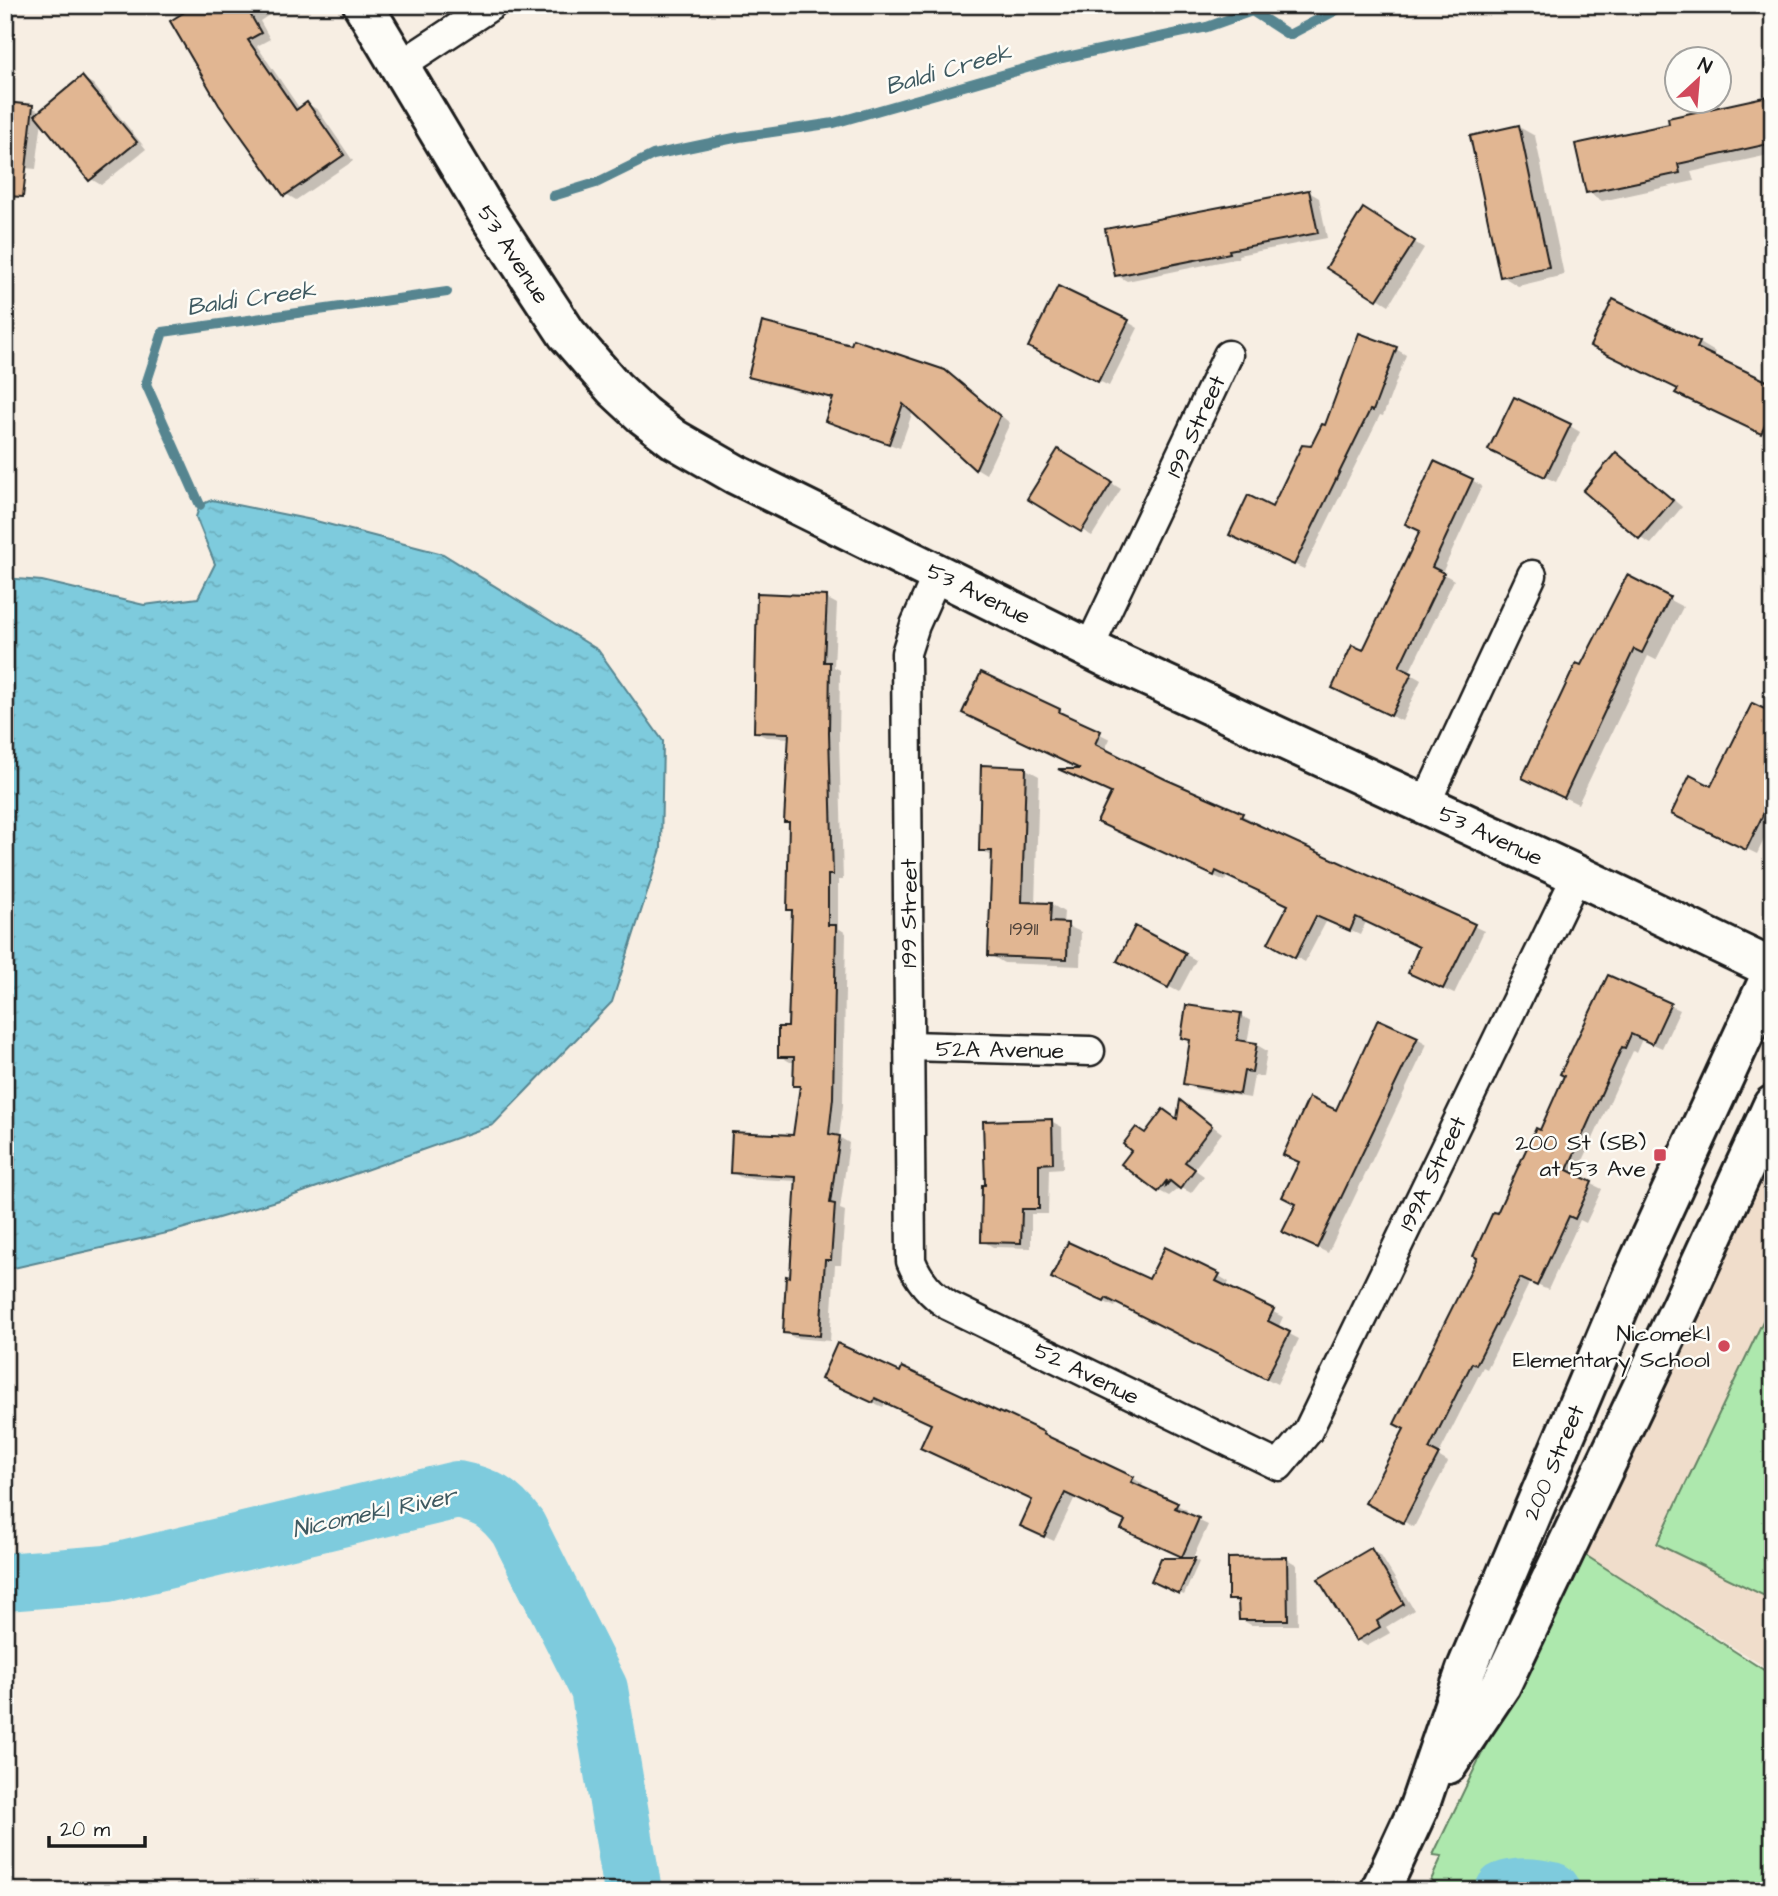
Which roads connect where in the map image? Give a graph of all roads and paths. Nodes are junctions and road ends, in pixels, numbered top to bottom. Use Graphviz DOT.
graph roads {
  1 [pos="363,5"];
  2 [pos="492,5"];
  3 [pos="401,65"];
  4 [pos="1228,355"];
  5 [pos="938,573"];
  6 [pos="1532,575"];
  7 [pos="1089,648"];
  8 [pos="1425,804"];
  9 [pos="1577,875"];
  10 [pos="1773,970"];
  11 [pos="909,1046"];
  12 [pos="1090,1051"];
  13 [pos="1773,1105"];
  14 [pos="911,1261"];
  15 [pos="1279,1466"];
  16 [pos="1419,1807"];
  17 [pos="1380,1891"];
  1 -- 3 [label="main road, 53 Avenue"];
  2 -- 3 [label="street"];
  3 -- 5 [label="main road, 53 Avenue"];
  4 -- 7 [label="street, 199 Street"];
  5 -- 7 [label="main road, 53 Avenue"];
  5 -- 11 [label="street, 199 Street"];
  6 -- 8 [label="street"];
  7 -- 8 [label="main road, 53 Avenue"];
  8 -- 9 [label="main road, 53 Avenue"];
  9 -- 10 [label="main road, 53 Avenue"];
  9 -- 15 [label="street, 199A Street"];
  10 -- 16 [label="main road, 200 Street"];
  11 -- 12 [label="street, 52A Avenue"];
  11 -- 14 [label="street, 199 Street"];
  13 -- 16 [label="main road, 200 Street"];
  14 -- 15 [label="street, 52 Avenue"];
  16 -- 17 [label="main road, 200 Street"];
}
